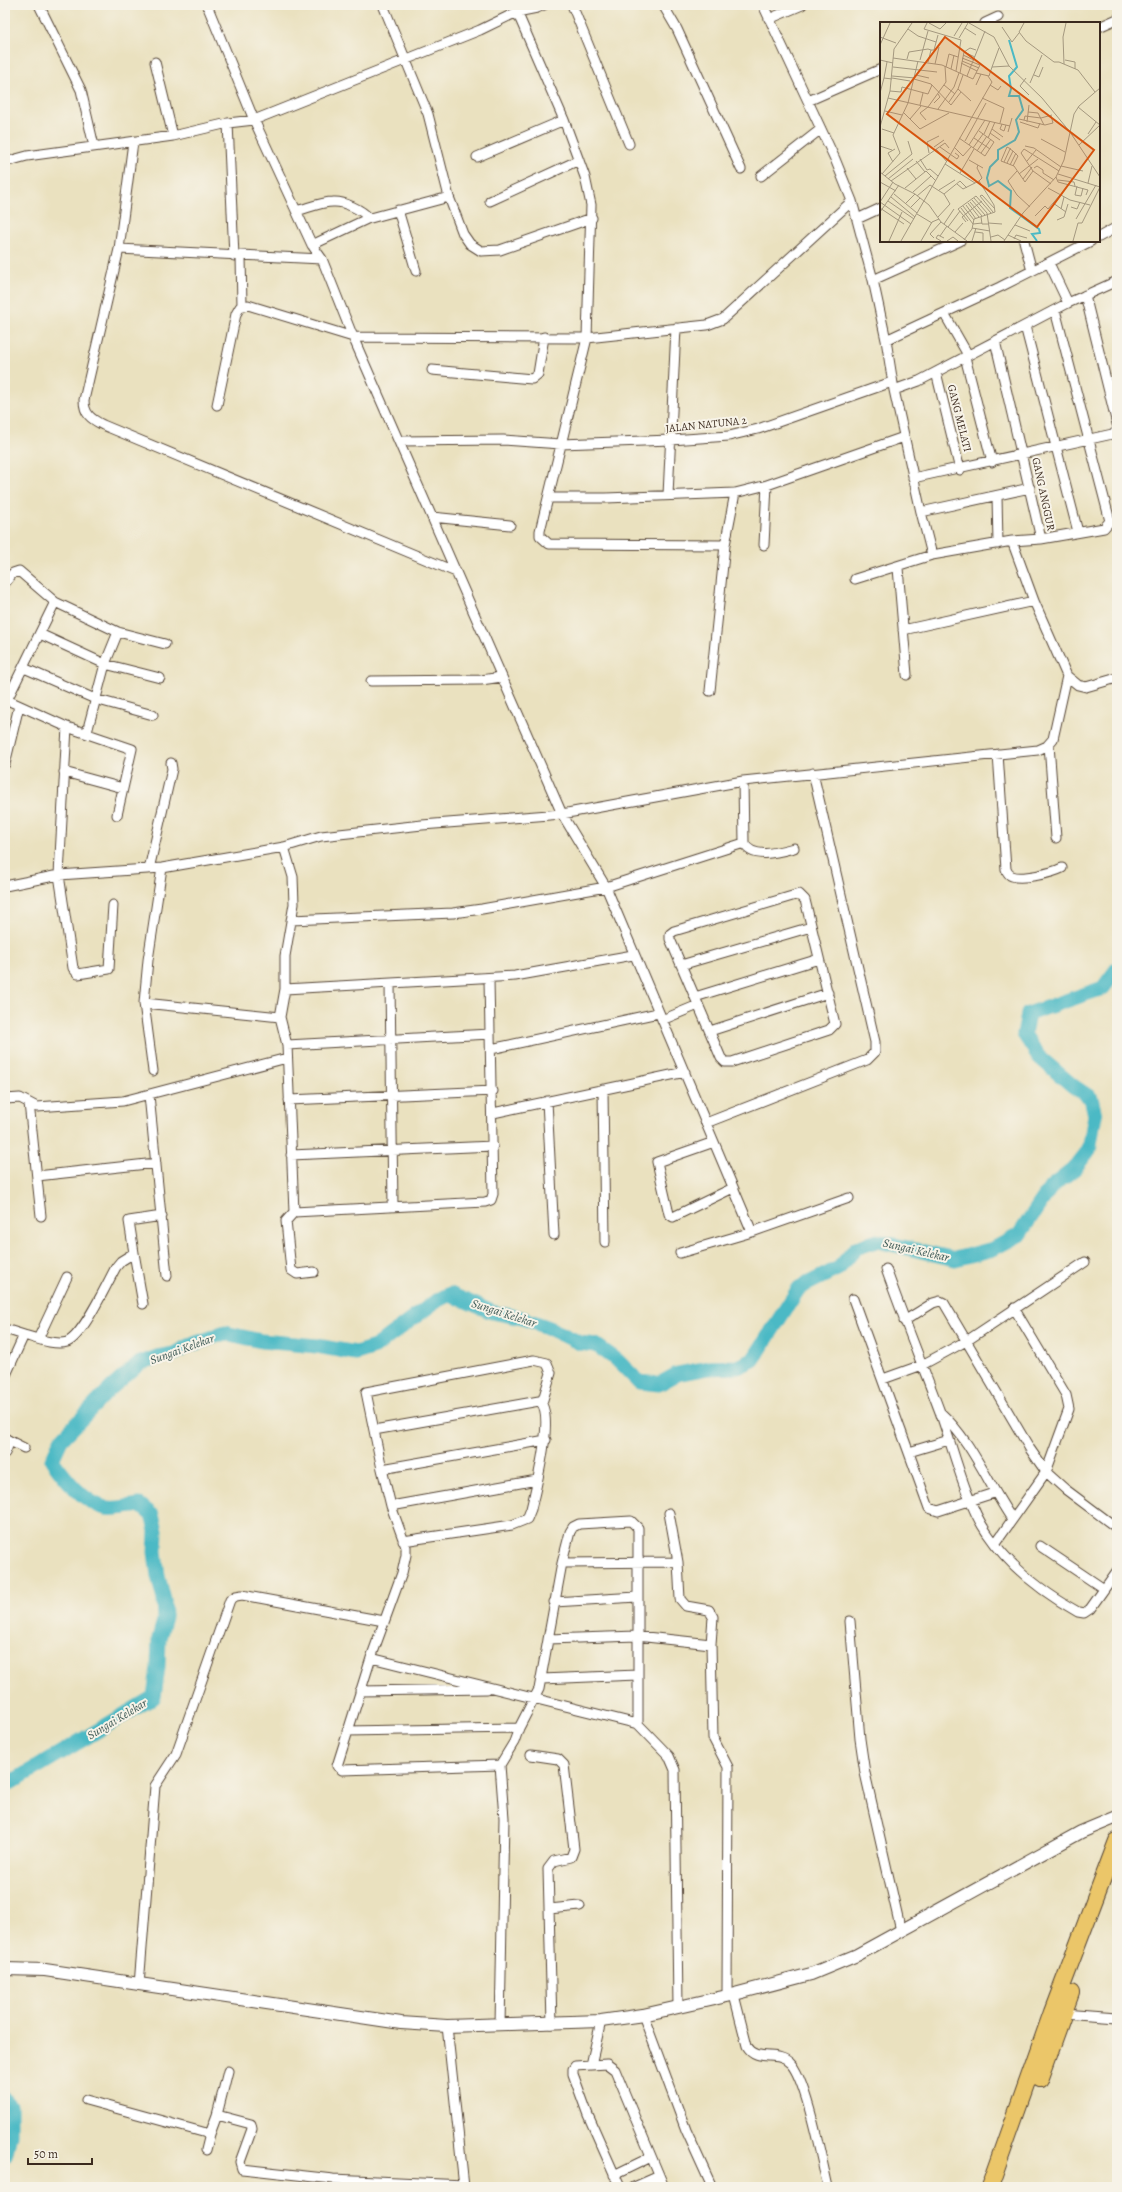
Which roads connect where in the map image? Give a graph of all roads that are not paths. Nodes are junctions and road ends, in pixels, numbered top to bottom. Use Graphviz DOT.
graph roads {
  1 [pos="39,5"];
  2 [pos="207,5"];
  3 [pos="383,5"];
  4 [pos="572,5"];
  5 [pos="663,5"];
  6 [pos="763,5"];
  7 [pos="802,5"];
  8 [pos="539,6"];
  9 [pos="517,12"];
  10 [pos="998,17"];
  11 [pos="769,19"];
  12 [pos="1117,19"];
  13 [pos="987,22"];
  14 [pos="1100,27"];
  15 [pos="406,60"];
  16 [pos="155,62"];
  17 [pos="880,69"];
  18 [pos="808,101"];
  19 [pos="254,120"];
  20 [pos="564,120"];
  21 [pos="228,123"];
  22 [pos="821,129"];
  23 [pos="173,136"];
  24 [pos="133,142"];
  25 [pos="630,144"];
  26 [pos="94,146"];
  27 [pos="477,157"];
  28 [pos="579,160"];
  29 [pos="5,162"];
  30 [pos="741,169"];
  31 [pos="761,176"];
  32 [pos="449,197"];
  33 [pos="490,201"];
  34 [pos="852,202"];
  35 [pos="880,208"];
  36 [pos="398,210"];
  37 [pos="296,211"];
  38 [pos="369,218"];
  39 [pos="592,218"];
  40 [pos="857,219"];
  41 [pos="1117,227"];
  42 [pos="1100,236"];
  43 [pos="958,242"];
  44 [pos="1024,242"];
  45 [pos="1089,242"];
  46 [pos="312,245"];
  47 [pos="119,249"];
  48 [pos="237,256"];
  49 [pos="322,260"];
  50 [pos="1049,263"];
  51 [pos="416,271"];
  52 [pos="1032,271"];
  53 [pos="873,280"];
  54 [pos="1117,282"];
  55 [pos="1085,295"];
  56 [pos="1068,303"];
  57 [pos="242,306"];
  58 [pos="1055,310"];
  59 [pos="944,313"];
  60 [pos="1025,326"];
  61 [pos="676,328"];
  62 [pos="353,337"];
  63 [pos="544,337"];
  64 [pos="587,338"];
  65 [pos="886,340"];
  66 [pos="995,341"];
  67 [pos="967,356"];
  68 [pos="432,370"];
  69 [pos="936,372"];
  70 [pos="893,386"];
  71 [pos="217,405"];
  72 [pos="1117,424"];
  73 [pos="1117,433"];
  74 [pos="904,437"];
  75 [pos="671,440"];
  76 [pos="1088,440"];
  77 [pos="399,441"];
  78 [pos="561,444"];
  79 [pos="1056,447"];
  80 [pos="1023,454"];
  81 [pos="992,462"];
  82 [pos="960,470"];
  83 [pos="913,478"];
  84 [pos="767,485"];
  85 [pos="1030,488"];
  86 [pos="735,493"];
  87 [pos="668,495"];
  88 [pos="997,496"];
  89 [pos="549,498"];
  90 [pos="921,512"];
  91 [pos="432,517"];
  92 [pos="510,525"];
  93 [pos="1078,532"];
  94 [pos="1041,539"];
  95 [pos="1012,541"];
  96 [pos="998,544"];
  97 [pos="725,545"];
  98 [pos="764,545"];
  99 [pos="932,555"];
  100 [pos="898,568"];
  101 [pos="456,572"];
  102 [pos="855,579"];
  103 [pos="5,583"];
  104 [pos="1034,601"];
  105 [pos="55,602"];
  106 [pos="903,630"];
  107 [pos="118,632"];
  108 [pos="40,634"];
  109 [pos="165,644"];
  110 [pos="105,664"];
  111 [pos="24,668"];
  112 [pos="907,675"];
  113 [pos="1067,676"];
  114 [pos="502,677"];
  115 [pos="160,678"];
  116 [pos="1117,678"];
  117 [pos="371,681"];
  118 [pos="710,691"];
  119 [pos="95,699"];
  120 [pos="6,700"];
  121 [pos="19,706"];
  122 [pos="153,715"];
  123 [pos="66,727"];
  124 [pos="86,732"];
  125 [pos="1049,744"];
  126 [pos="998,754"];
  127 [pos="171,763"];
  128 [pos="5,764"];
  129 [pos="64,772"];
  130 [pos="813,773"];
  131 [pos="743,781"];
  132 [pos="123,788"];
  133 [pos="562,814"];
  134 [pos="117,815"];
  135 [pos="1056,838"];
  136 [pos="744,843"];
  137 [pos="284,847"];
  138 [pos="794,848"];
  139 [pos="162,868"];
  140 [pos="1062,868"];
  141 [pos="149,869"];
  142 [pos="59,875"];
  143 [pos="5,886"];
  144 [pos="606,887"];
  145 [pos="113,905"];
  146 [pos="291,920"];
  147 [pos="811,928"];
  148 [pos="633,954"];
  149 [pos="819,959"];
  150 [pos="681,965"];
  151 [pos="489,979"];
  152 [pos="390,984"];
  153 [pos="285,989"];
  154 [pos="828,993"];
  155 [pos="696,1001"];
  156 [pos="144,1003"];
  157 [pos="660,1016"];
  158 [pos="280,1017"];
  159 [pos="710,1031"];
  160 [pos="490,1034"];
  161 [pos="389,1038"];
  162 [pos="287,1045"];
  163 [pos="491,1049"];
  164 [pos="287,1058"];
  165 [pos="153,1071"];
  166 [pos="685,1072"];
  167 [pos="603,1089"];
  168 [pos="493,1091"];
  169 [pos="149,1095"];
  170 [pos="391,1095"];
  171 [pos="5,1099"];
  172 [pos="289,1100"];
  173 [pos="547,1101"];
  174 [pos="29,1103"];
  175 [pos="493,1113"];
  176 [pos="706,1123"];
  177 [pos="714,1142"];
  178 [pos="493,1146"];
  179 [pos="392,1150"];
  180 [pos="291,1155"];
  181 [pos="156,1163"];
  182 [pos="37,1176"];
  183 [pos="734,1188"];
  184 [pos="848,1198"];
  185 [pos="393,1206"];
  186 [pos="294,1212"];
  187 [pos="41,1216"];
  188 [pos="162,1216"];
  189 [pos="752,1232"];
  190 [pos="554,1235"];
  191 [pos="605,1242"];
  192 [pos="134,1253"];
  193 [pos="680,1253"];
  194 [pos="1085,1262"];
  195 [pos="886,1269"];
  196 [pos="314,1272"];
  197 [pos="167,1276"];
  198 [pos="67,1277"];
  199 [pos="854,1298"];
  200 [pos="143,1304"];
  201 [pos="1014,1308"];
  202 [pos="904,1321"];
  203 [pos="5,1329"];
  204 [pos="24,1335"];
  205 [pos="38,1339"];
  206 [pos="968,1340"];
  207 [pos="922,1365"];
  208 [pos="5,1377"];
  209 [pos="883,1379"];
  210 [pos="542,1403"];
  211 [pos="939,1411"];
  212 [pos="374,1430"];
  213 [pos="8,1439"];
  214 [pos="546,1440"];
  215 [pos="949,1440"];
  216 [pos="24,1448"];
  217 [pos="5,1452"];
  218 [pos="910,1452"];
  219 [pos="382,1469"];
  220 [pos="1046,1472"];
  221 [pos="537,1480"];
  222 [pos="994,1493"];
  223 [pos="971,1501"];
  224 [pos="392,1506"];
  225 [pos="669,1513"];
  226 [pos="1012,1520"];
  227 [pos="1117,1528"];
  228 [pos="403,1541"];
  229 [pos="995,1544"];
  230 [pos="1040,1546"];
  231 [pos="638,1561"];
  232 [pos="562,1562"];
  233 [pos="678,1562"];
  234 [pos="1117,1571"];
  235 [pos="1104,1589"];
  236 [pos="637,1597"];
  237 [pos="554,1602"];
  238 [pos="850,1621"];
  239 [pos="384,1622"];
  240 [pos="636,1636"];
  241 [pos="548,1639"];
  242 [pos="711,1644"];
  243 [pos="371,1658"];
  244 [pos="637,1675"];
  245 [pos="542,1679"];
  246 [pos="501,1689"];
  247 [pos="360,1691"];
  248 [pos="536,1699"];
  249 [pos="638,1724"];
  250 [pos="519,1728"];
  251 [pos="347,1731"];
  252 [pos="531,1755"];
  253 [pos="500,1765"];
  254 [pos="1117,1817"];
  255 [pos="1117,1841"];
  256 [pos="1117,1866"];
  257 [pos="580,1906"];
  258 [pos="549,1909"];
  259 [pos="901,1931"];
  260 [pos="1084,1943"];
  261 [pos="5,1969"];
  262 [pos="139,1985"];
  263 [pos="731,1995"];
  264 [pos="678,2007"];
  265 [pos="1057,2013"];
  266 [pos="643,2015"];
  267 [pos="1117,2017"];
  268 [pos="601,2021"];
  269 [pos="552,2024"];
  270 [pos="500,2025"];
  271 [pos="447,2026"];
  272 [pos="591,2065"];
  273 [pos="228,2071"];
  274 [pos="86,2100"];
  275 [pos="217,2115"];
  276 [pos="210,2134"];
  277 [pos="206,2150"];
  278 [pos="651,2157"];
  279 [pos="614,2175"];
  280 [pos="659,2176"];
  281 [pos="331,2183"];
  282 [pos="464,2186"];
  283 [pos="620,2187"];
  284 [pos="634,2187"];
  285 [pos="664,2187"];
  286 [pos="712,2187"];
  287 [pos="828,2187"];
  288 [pos="990,2187"];
  289 [pos="1000,2187"];
  1 -- 26 [label="street"];
  2 -- 19 [label="street"];
  3 -- 15 [label="street"];
  4 -- 25 [label="street"];
  5 -- 30 [label="street"];
  6 -- 11 [label="street"];
  7 -- 11 [label="street"];
  8 -- 9 [label="street"];
  9 -- 15 [label="street"];
  9 -- 20 [label="street"];
  10 -- 13 [label="street"];
  11 -- 18 [label="street"];
  12 -- 14 [label="street"];
  15 -- 19 [label="street"];
  15 -- 32 [label="street"];
  16 -- 23 [label="street"];
  17 -- 18 [label="street"];
  18 -- 22 [label="street"];
  19 -- 21 [label="street"];
  19 -- 37 [label="street"];
  20 -- 27 [label="street"];
  20 -- 28 [label="street"];
  21 -- 23 [label="street"];
  21 -- 48 [label="street"];
  22 -- 31 [label="street"];
  22 -- 34 [label="street"];
  23 -- 24 [label="street"];
  24 -- 26 [label="street"];
  24 -- 47 [label="street"];
  26 -- 29 [label="street"];
  28 -- 33 [label="street"];
  28 -- 39 [label="street"];
  32 -- 36 [label="street"];
  32 -- 39 [label="street"];
  34 -- 40 [label="street"];
  34 -- 61 [label="street"];
  35 -- 40 [label="street"];
  36 -- 38 [label="street"];
  36 -- 51 [label="street"];
  37 -- 38 [label="street"];
  37 -- 46 [label="street"];
  38 -- 46 [label="street"];
  39 -- 64 [label="street"];
  40 -- 53 [label="street"];
  41 -- 42 [label="street"];
  43 -- 53 [label="street"];
  44 -- 52 [label="street"];
  45 -- 50 [label="street"];
  46 -- 49 [label="street"];
  47 -- 48 [label="street"];
  47 -- 101 [label="street"];
  48 -- 49 [label="street"];
  48 -- 57 [label="street"];
  49 -- 62 [label="street"];
  50 -- 52 [label="street"];
  50 -- 56 [label="street"];
  52 -- 59 [label="street"];
  53 -- 65 [label="street"];
  54 -- 55 [label="street, JALAN NATUNA 2"];
  55 -- 56 [label="street, JALAN NATUNA 2"];
  55 -- 72 [label="street"];
  56 -- 58 [label="street, JALAN NATUNA 2"];
  57 -- 62 [label="street"];
  57 -- 71 [label="street"];
  58 -- 60 [label="street, JALAN NATUNA 2"];
  58 -- 76 [label="street"];
  59 -- 65 [label="street"];
  59 -- 67 [label="street"];
  60 -- 66 [label="street, JALAN NATUNA 2"];
  60 -- 79 [label="street"];
  61 -- 64 [label="street"];
  61 -- 75 [label="street"];
  62 -- 63 [label="street"];
  62 -- 77 [label="street"];
  63 -- 64 [label="street"];
  63 -- 68 [label="street"];
  64 -- 78 [label="street"];
  65 -- 70 [label="street"];
  66 -- 67 [label="street, JALAN NATUNA 2"];
  66 -- 80 [label="street, GANG ANGGUR"];
  67 -- 69 [label="street, JALAN NATUNA 2"];
  67 -- 81 [label="street"];
  69 -- 70 [label="street, JALAN NATUNA 2"];
  69 -- 82 [label="street, GANG MELATI"];
  70 -- 74 [label="street"];
  70 -- 75 [label="street, JALAN NATUNA 2"];
  73 -- 76 [label="street"];
  74 -- 83 [label="street"];
  74 -- 84 [label="street"];
  75 -- 78 [label="street, JALAN NATUNA 2"];
  75 -- 87 [label="street"];
  76 -- 79 [label="street"];
  76 -- 93 [label="street"];
  77 -- 78 [label="street, JALAN NATUNA 2"];
  77 -- 91 [label="street"];
  78 -- 89 [label="street"];
  79 -- 80 [label="street"];
  79 -- 93 [label="street"];
  80 -- 81 [label="street"];
  80 -- 85 [label="street, GANG ANGGUR"];
  81 -- 82 [label="street"];
  82 -- 83 [label="street"];
  83 -- 90 [label="street"];
  84 -- 86 [label="street"];
  84 -- 98 [label="street"];
  85 -- 88 [label="street"];
  85 -- 94 [label="street, GANG ANGGUR"];
  86 -- 87 [label="street"];
  86 -- 97 [label="street"];
  87 -- 89 [label="street"];
  88 -- 90 [label="street"];
  88 -- 96 [label="street"];
  89 -- 97 [label="street"];
  90 -- 99 [label="street"];
  91 -- 92 [label="street"];
  91 -- 101 [label="street"];
  93 -- 94 [label="street"];
  94 -- 95 [label="street"];
  95 -- 96 [label="street"];
  95 -- 104 [label="street"];
  96 -- 99 [label="street"];
  97 -- 118 [label="street"];
  99 -- 100 [label="street"];
  100 -- 102 [label="street"];
  100 -- 106 [label="street"];
  101 -- 114 [label="street"];
  103 -- 105 [label="street"];
  104 -- 106 [label="street"];
  104 -- 113 [label="street"];
  105 -- 107 [label="street"];
  105 -- 108 [label="street"];
  106 -- 112 [label="street"];
  107 -- 109 [label="street"];
  107 -- 110 [label="street"];
  108 -- 110 [label="street"];
  108 -- 111 [label="street"];
  110 -- 115 [label="street"];
  110 -- 119 [label="street"];
  111 -- 119 [label="street"];
  111 -- 120 [label="street"];
  113 -- 116 [label="street"];
  113 -- 125 [label="street"];
  114 -- 117 [label="street"];
  114 -- 133 [label="street"];
  119 -- 122 [label="street"];
  119 -- 124 [label="street"];
  120 -- 121 [label="street"];
  121 -- 123 [label="street"];
  121 -- 128 [label="street"];
  123 -- 124 [label="street"];
  123 -- 129 [label="street"];
  124 -- 132 [label="street"];
  125 -- 126 [label="street"];
  125 -- 135 [label="street"];
  126 -- 130 [label="street"];
  126 -- 140 [label="street"];
  127 -- 141 [label="street"];
  129 -- 132 [label="street"];
  129 -- 142 [label="street"];
  130 -- 131 [label="street"];
  130 -- 176 [label="street"];
  131 -- 133 [label="street"];
  131 -- 136 [label="street"];
  132 -- 134 [label="street"];
  133 -- 137 [label="street"];
  133 -- 144 [label="street"];
  136 -- 138 [label="street"];
  136 -- 144 [label="street"];
  137 -- 139 [label="street"];
  137 -- 146 [label="street"];
  139 -- 141 [label="street"];
  139 -- 156 [label="street"];
  141 -- 142 [label="street"];
  142 -- 143 [label="street"];
  142 -- 145 [label="street"];
  144 -- 146 [label="street"];
  144 -- 148 [label="street"];
  146 -- 153 [label="street"];
  147 -- 149 [label="street"];
  147 -- 150 [label="street"];
  147 -- 150 [label="street"];
  148 -- 151 [label="street"];
  148 -- 157 [label="street"];
  149 -- 154 [label="street"];
  149 -- 155 [label="street"];
  150 -- 155 [label="street"];
  151 -- 152 [label="street"];
  151 -- 160 [label="street"];
  152 -- 153 [label="street"];
  152 -- 161 [label="street"];
  153 -- 158 [label="street"];
  154 -- 159 [label="street"];
  154 -- 159 [label="street"];
  155 -- 157 [label="street"];
  155 -- 159 [label="street"];
  156 -- 158 [label="street"];
  156 -- 165 [label="street"];
  157 -- 163 [label="street"];
  157 -- 166 [label="street"];
  158 -- 162 [label="street"];
  160 -- 161 [label="street"];
  160 -- 163 [label="street"];
  161 -- 162 [label="street"];
  161 -- 170 [label="street"];
  162 -- 164 [label="street"];
  163 -- 168 [label="street"];
  164 -- 169 [label="street"];
  164 -- 172 [label="street"];
  166 -- 167 [label="street"];
  166 -- 176 [label="street"];
  167 -- 173 [label="street"];
  167 -- 191 [label="street"];
  168 -- 170 [label="street"];
  168 -- 175 [label="street"];
  169 -- 174 [label="street"];
  169 -- 181 [label="street"];
  170 -- 172 [label="street"];
  170 -- 179 [label="street"];
  171 -- 174 [label="street"];
  172 -- 180 [label="street"];
  173 -- 175 [label="street"];
  173 -- 190 [label="street"];
  174 -- 182 [label="street"];
  175 -- 178 [label="street"];
  176 -- 177 [label="street"];
  177 -- 183 [label="street"];
  177 -- 183 [label="street"];
  178 -- 179 [label="street"];
  178 -- 185 [label="street"];
  179 -- 180 [label="street"];
  179 -- 185 [label="street"];
  180 -- 186 [label="street"];
  181 -- 182 [label="street"];
  181 -- 188 [label="street"];
  182 -- 187 [label="street"];
  183 -- 189 [label="street"];
  184 -- 189 [label="street"];
  185 -- 186 [label="street"];
  186 -- 196 [label="street"];
  188 -- 192 [label="street"];
  188 -- 197 [label="street"];
  189 -- 193 [label="street"];
  192 -- 200 [label="street"];
  192 -- 205 [label="street"];
  194 -- 201 [label="street"];
  195 -- 202 [label="street"];
  198 -- 205 [label="street"];
  199 -- 209 [label="street"];
  201 -- 206 [label="street"];
  201 -- 220 [label="street"];
  202 -- 206 [label="street"];
  202 -- 207 [label="street"];
  203 -- 204 [label="street"];
  204 -- 205 [label="street"];
  204 -- 208 [label="street"];
  206 -- 207 [label="street"];
  206 -- 220 [label="street"];
  207 -- 209 [label="street"];
  207 -- 211 [label="street"];
  209 -- 218 [label="street"];
  210 -- 212 [label="street"];
  210 -- 212 [label="street"];
  210 -- 214 [label="street"];
  211 -- 215 [label="street"];
  211 -- 222 [label="street"];
  212 -- 219 [label="street"];
  213 -- 216 [label="street"];
  213 -- 217 [label="street"];
  214 -- 219 [label="street"];
  214 -- 221 [label="street"];
  215 -- 218 [label="street"];
  215 -- 223 [label="street"];
  218 -- 223 [label="street"];
  219 -- 224 [label="street"];
  220 -- 226 [label="street"];
  220 -- 227 [label="street"];
  221 -- 224 [label="street"];
  221 -- 228 [label="street"];
  222 -- 223 [label="street"];
  222 -- 226 [label="street"];
  223 -- 229 [label="street"];
  224 -- 228 [label="street"];
  225 -- 233 [label="street"];
  226 -- 229 [label="street"];
  228 -- 239 [label="street"];
  229 -- 235 [label="street"];
  230 -- 235 [label="street"];
  231 -- 232 [label="street"];
  231 -- 232 [label="street"];
  231 -- 233 [label="street"];
  231 -- 236 [label="street"];
  232 -- 237 [label="street"];
  233 -- 242 [label="street"];
  234 -- 235 [label="street"];
  236 -- 237 [label="street"];
  236 -- 240 [label="street"];
  237 -- 241 [label="street"];
  238 -- 259 [label="street"];
  239 -- 243 [label="street"];
  239 -- 262 [label="street"];
  240 -- 241 [label="street"];
  240 -- 242 [label="street"];
  240 -- 244 [label="street"];
  241 -- 245 [label="street"];
  242 -- 263 [label="street"];
  243 -- 246 [label="street"];
  243 -- 247 [label="street"];
  244 -- 245 [label="street"];
  244 -- 249 [label="street"];
  245 -- 248 [label="street"];
  246 -- 247 [label="street"];
  246 -- 248 [label="street"];
  247 -- 251 [label="street"];
  248 -- 249 [label="street"];
  248 -- 250 [label="street"];
  249 -- 264 [label="street"];
  250 -- 251 [label="street"];
  250 -- 253 [label="street"];
  251 -- 253 [label="street"];
  252 -- 258 [label="street"];
  253 -- 270 [label="street"];
  254 -- 259 [label="street"];
  255 -- 260 [label="highway"];
  256 -- 260 [label="highway"];
  257 -- 258 [label="street"];
  258 -- 269 [label="street"];
  259 -- 263 [label="street"];
  260 -- 265 [label="highway"];
  261 -- 262 [label="street"];
  262 -- 271 [label="street"];
  263 -- 264 [label="street"];
  263 -- 287 [label="street"];
  264 -- 266 [label="street"];
  265 -- 267 [label="street"];
  265 -- 288 [label="highway"];
  265 -- 289 [label="highway"];
  266 -- 268 [label="street"];
  266 -- 286 [label="street"];
  268 -- 269 [label="street"];
  268 -- 272 [label="street"];
  269 -- 270 [label="street"];
  270 -- 271 [label="street"];
  271 -- 282 [label="street"];
  272 -- 278 [label="street"];
  272 -- 279 [label="street"];
  273 -- 275 [label="street"];
  274 -- 276 [label="street"];
  275 -- 276 [label="street"];
  275 -- 281 [label="street"];
  276 -- 277 [label="street"];
  278 -- 279 [label="street"];
  278 -- 280 [label="street"];
  279 -- 283 [label="street"];
  280 -- 284 [label="street"];
  280 -- 285 [label="street"];
  281 -- 282 [label="street"];
}
